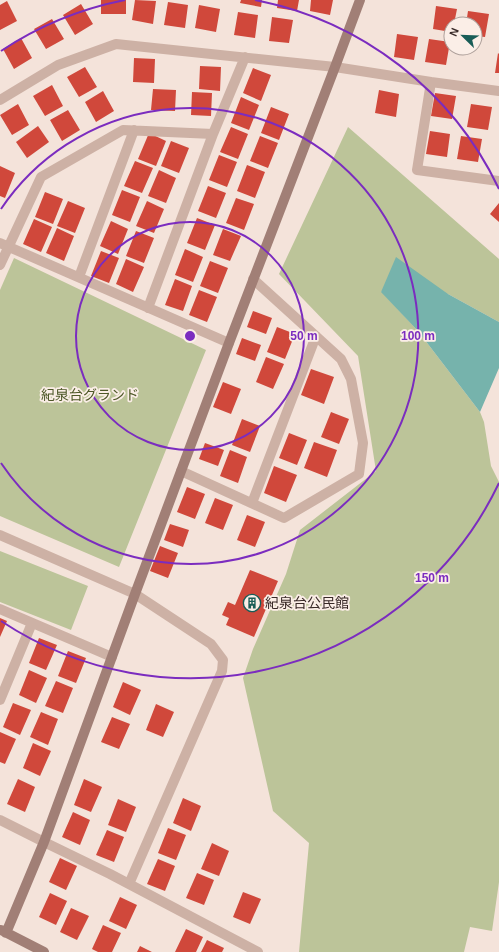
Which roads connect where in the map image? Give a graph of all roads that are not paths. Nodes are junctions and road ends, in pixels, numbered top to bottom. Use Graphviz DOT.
graph roads {
  1 [pos="360,0"];
  2 [pos="245,57"];
  3 [pos="336,67"];
  4 [pos="431,82"];
  5 [pos="499,90"];
  6 [pos="0,100"];
  7 [pos="134,130"];
  8 [pos="213,134"];
  9 [pos="499,181"];
  10 [pos="4,245"];
  11 [pos="0,265"];
  12 [pos="78,277"];
  13 [pos="254,279"];
  14 [pos="148,308"];
  15 [pos="316,336"];
  16 [pos="229,343"];
  17 [pos="181,471"];
  18 [pos="252,503"];
  19 [pos="0,535"];
  20 [pos="135,594"];
  21 [pos="0,609"];
  22 [pos="32,623"];
  23 [pos="112,656"];
  24 [pos="0,700"];
  25 [pos="0,820"];
  26 [pos="44,842"];
  27 [pos="129,884"];
  28 [pos="3,931"];
  29 [pos="44,952"];
  30 [pos="258,952"];
  1 -- 3 [label="street"];
  2 -- 3 [label="street"];
  2 -- 6 [label="street"];
  2 -- 8 [label="street"];
  3 -- 4 [label="street"];
  3 -- 13 [label="street"];
  4 -- 5 [label="street"];
  4 -- 9 [label="street"];
  7 -- 8 [label="street"];
  7 -- 10 [label="street"];
  7 -- 12 [label="street"];
  8 -- 14 [label="street"];
  10 -- 11 [label="street"];
  10 -- 12 [label="street"];
  12 -- 14 [label="street"];
  13 -- 15 [label="street"];
  13 -- 16 [label="street"];
  14 -- 16 [label="street"];
  15 -- 18 [label="street"];
  15 -- 18 [label="street"];
  16 -- 17 [label="street"];
  17 -- 18 [label="street"];
  17 -- 20 [label="street"];
  19 -- 20 [label="street"];
  20 -- 23 [label="street"];
  20 -- 27 [label="street"];
  21 -- 22 [label="street"];
  22 -- 23 [label="street"];
  22 -- 24 [label="street"];
  23 -- 26 [label="street"];
  25 -- 26 [label="street"];
  26 -- 27 [label="street"];
  26 -- 28 [label="street"];
  27 -- 30 [label="street"];
  28 -- 29 [label="street"];
}
